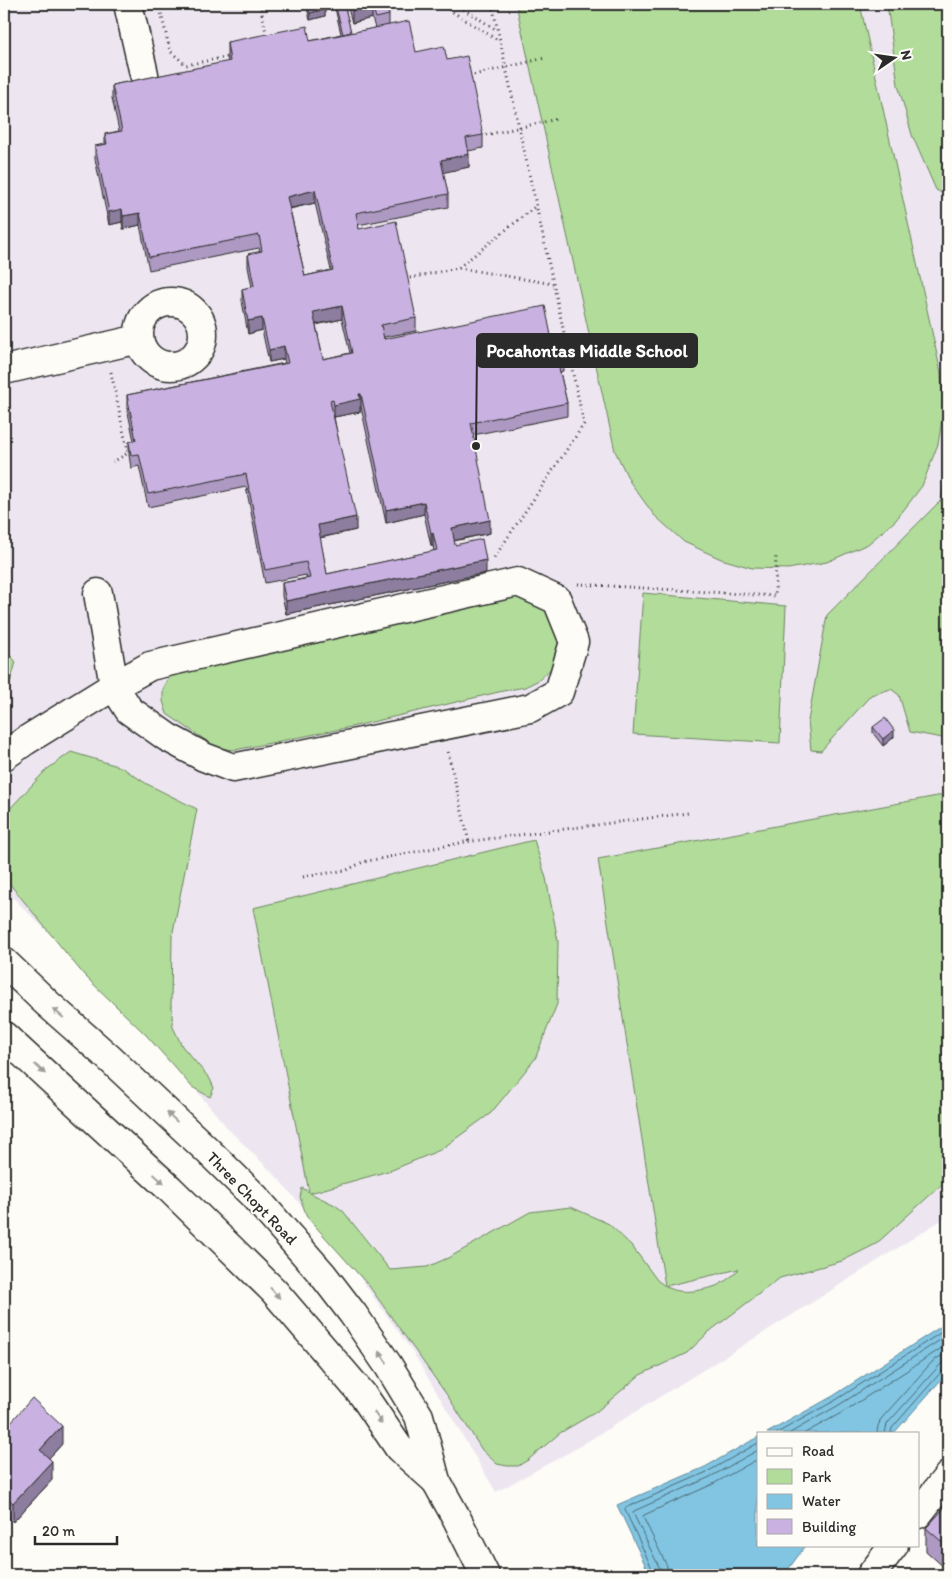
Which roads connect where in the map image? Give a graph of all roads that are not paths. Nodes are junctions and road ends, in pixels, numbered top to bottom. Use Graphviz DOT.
graph roads {
  1 [pos="128,4"];
  2 [pos="144,74"];
  3 [pos="139,339"];
  4 [pos="4,370"];
  5 [pos="98,593"];
  6 [pos="114,686"];
  7 [pos="4,756"];
  8 [pos="4,962"];
  9 [pos="4,1036"];
  10 [pos="948,1476"];
  11 [pos="436,1481"];
  12 [pos="920,1511"];
  13 [pos="893,1546"];
  14 [pos="485,1575"];
  15 [pos="871,1575"];
  1 -- 2 [label="main road"];
  3 -- 4 [label="main road"];
  5 -- 6 [label="main road"];
  6 -- 6 [label="main road"];
  6 -- 7 [label="main road"];
  11 -- 8 [label="main road, Three Chopt Road, one-way"];
  9 -- 11 [label="main road, Three Chopt Road, one-way"];
  10 -- 12 [label="main road"];
  11 -- 14 [label="main road, Three Chopt Road"];
  13 -- 15 [label="main road"];
}
